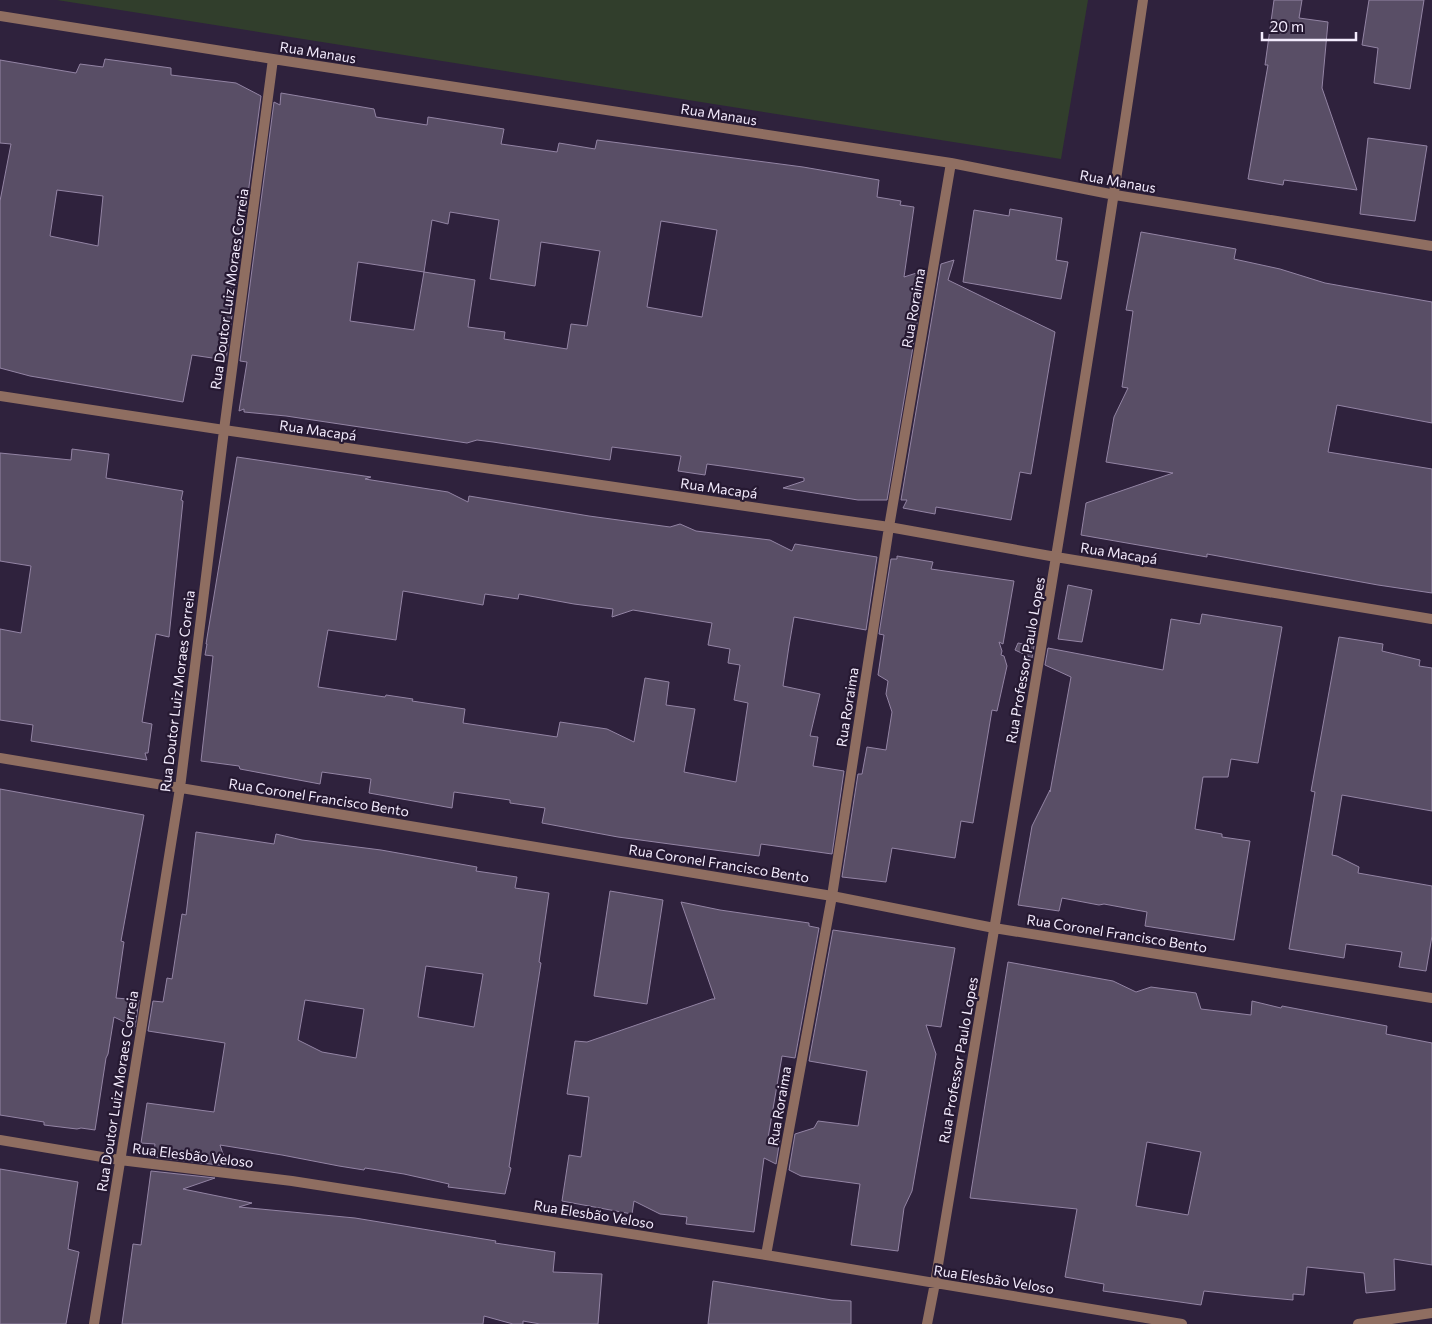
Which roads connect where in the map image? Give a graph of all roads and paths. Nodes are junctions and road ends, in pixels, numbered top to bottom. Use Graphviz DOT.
graph roads {
  1 [pos="1144,0"];
  2 [pos="0,16"];
  3 [pos="273,60"];
  4 [pos="951,163"];
  5 [pos="1114,195"];
  6 [pos="1432,246"];
  7 [pos="0,396"];
  8 [pos="224,430"];
  9 [pos="889,527"];
  10 [pos="1056,557"];
  11 [pos="1432,619"];
  12 [pos="0,758"];
  13 [pos="180,788"];
  14 [pos="832,896"];
  15 [pos="994,928"];
  16 [pos="1432,998"];
  17 [pos="0,1140"];
  18 [pos="120,1160"];
  19 [pos="766,1255"];
  20 [pos="935,1283"];
  21 [pos="1432,1313"];
  22 [pos="94,1324"];
  23 [pos="926,1324"];
  24 [pos="1182,1324"];
  25 [pos="1358,1324"];
  1 -- 5 [label="street, Rua Professor Paulo Lopes"];
  2 -- 3 [label="street, Rua Manaus"];
  3 -- 4 [label="street, Rua Manaus"];
  3 -- 8 [label="street, Rua Doutor Luiz Moraes Correia"];
  4 -- 5 [label="street, Rua Manaus"];
  4 -- 9 [label="street, Rua Roraima"];
  5 -- 6 [label="street, Rua Manaus"];
  5 -- 10 [label="street, Rua Professor Paulo Lopes"];
  7 -- 8 [label="street, Rua Macapá"];
  8 -- 9 [label="street, Rua Macapá"];
  8 -- 13 [label="street, Rua Doutor Luiz Moraes Correia"];
  9 -- 10 [label="street, Rua Macapá"];
  9 -- 14 [label="street, Rua Roraima"];
  10 -- 11 [label="street, Rua Macapá"];
  10 -- 15 [label="street, Rua Professor Paulo Lopes"];
  12 -- 13 [label="street, Rua Coronel Francisco Bento"];
  13 -- 14 [label="street, Rua Coronel Francisco Bento"];
  13 -- 18 [label="street, Rua Doutor Luiz Moraes Correia"];
  14 -- 15 [label="street, Rua Coronel Francisco Bento"];
  14 -- 19 [label="street, Rua Roraima"];
  15 -- 16 [label="street, Rua Coronel Francisco Bento"];
  15 -- 20 [label="street, Rua Professor Paulo Lopes"];
  17 -- 18 [label="street, Rua Elesbão Veloso"];
  18 -- 19 [label="street, Rua Elesbão Veloso"];
  18 -- 22 [label="street, Rua Doutor Luiz Moraes Correia"];
  19 -- 20 [label="street, Rua Elesbão Veloso"];
  20 -- 23 [label="street, Rua Professor Paulo Lopes"];
  20 -- 24 [label="street, Rua Elesbão Veloso"];
  21 -- 25 [label="street"];
}
